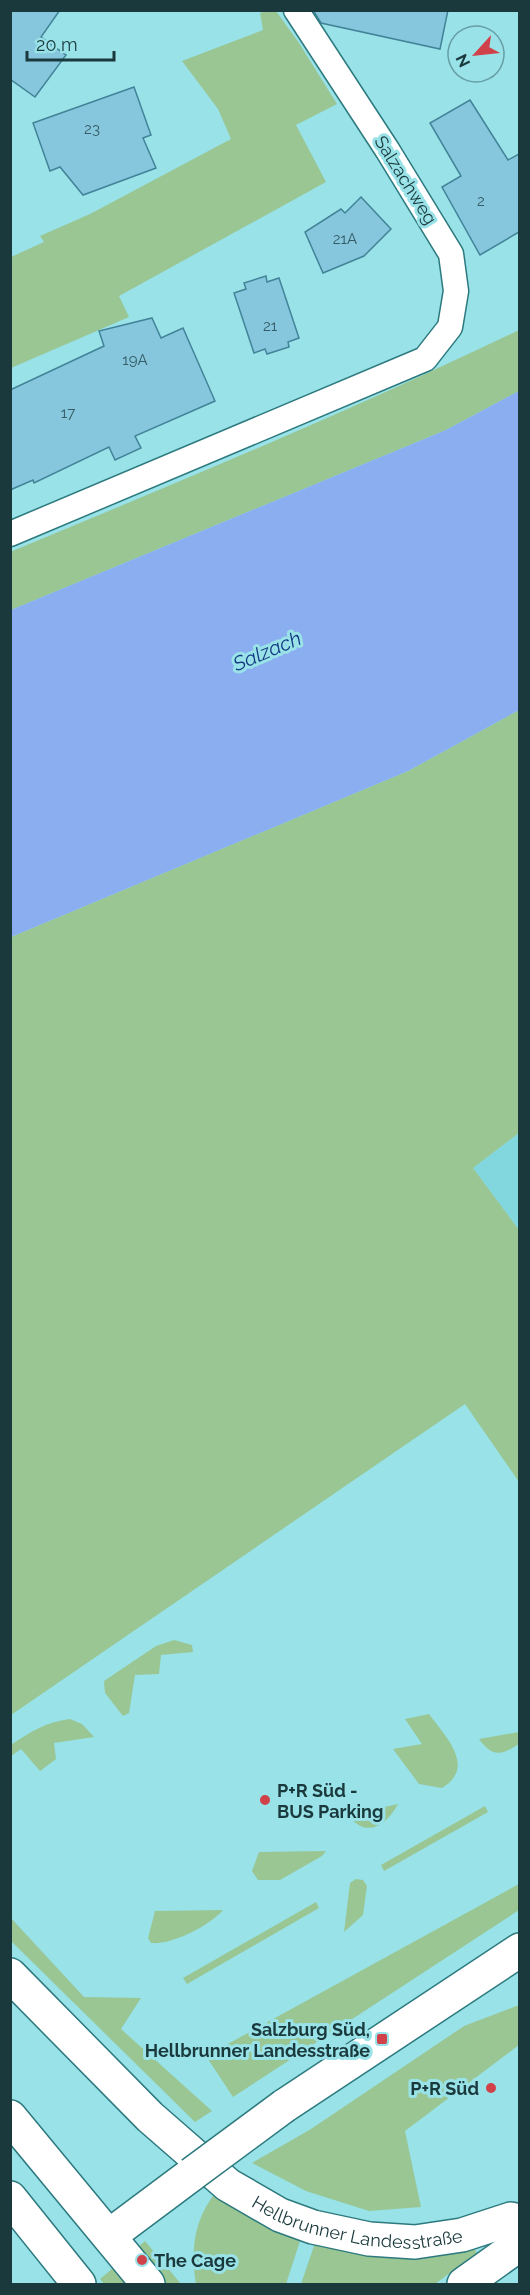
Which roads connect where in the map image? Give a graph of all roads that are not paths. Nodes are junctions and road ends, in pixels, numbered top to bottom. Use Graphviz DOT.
graph roads {
  1 [pos="296,10"];
  2 [pos="10,534"];
  3 [pos="519,1950"];
  4 [pos="10,1976"];
  5 [pos="15,2122"];
  6 [pos="10,2198"];
  7 [pos="519,2221"];
  8 [pos="109,2236"];
  9 [pos="519,2244"];
  10 [pos="79,2284"];
  11 [pos="148,2284"];
  12 [pos="464,2284"];
  1 -- 2 [label="street, Salzachweg"];
  3 -- 8 [label="main road, bridge"];
  4 -- 7 [label="main road, Hellbrunner Landesstraße"];
  5 -- 8 [label="main road"];
  6 -- 10 [label="main road"];
  8 -- 11 [label="main road"];
  9 -- 12 [label="main road"];
}
